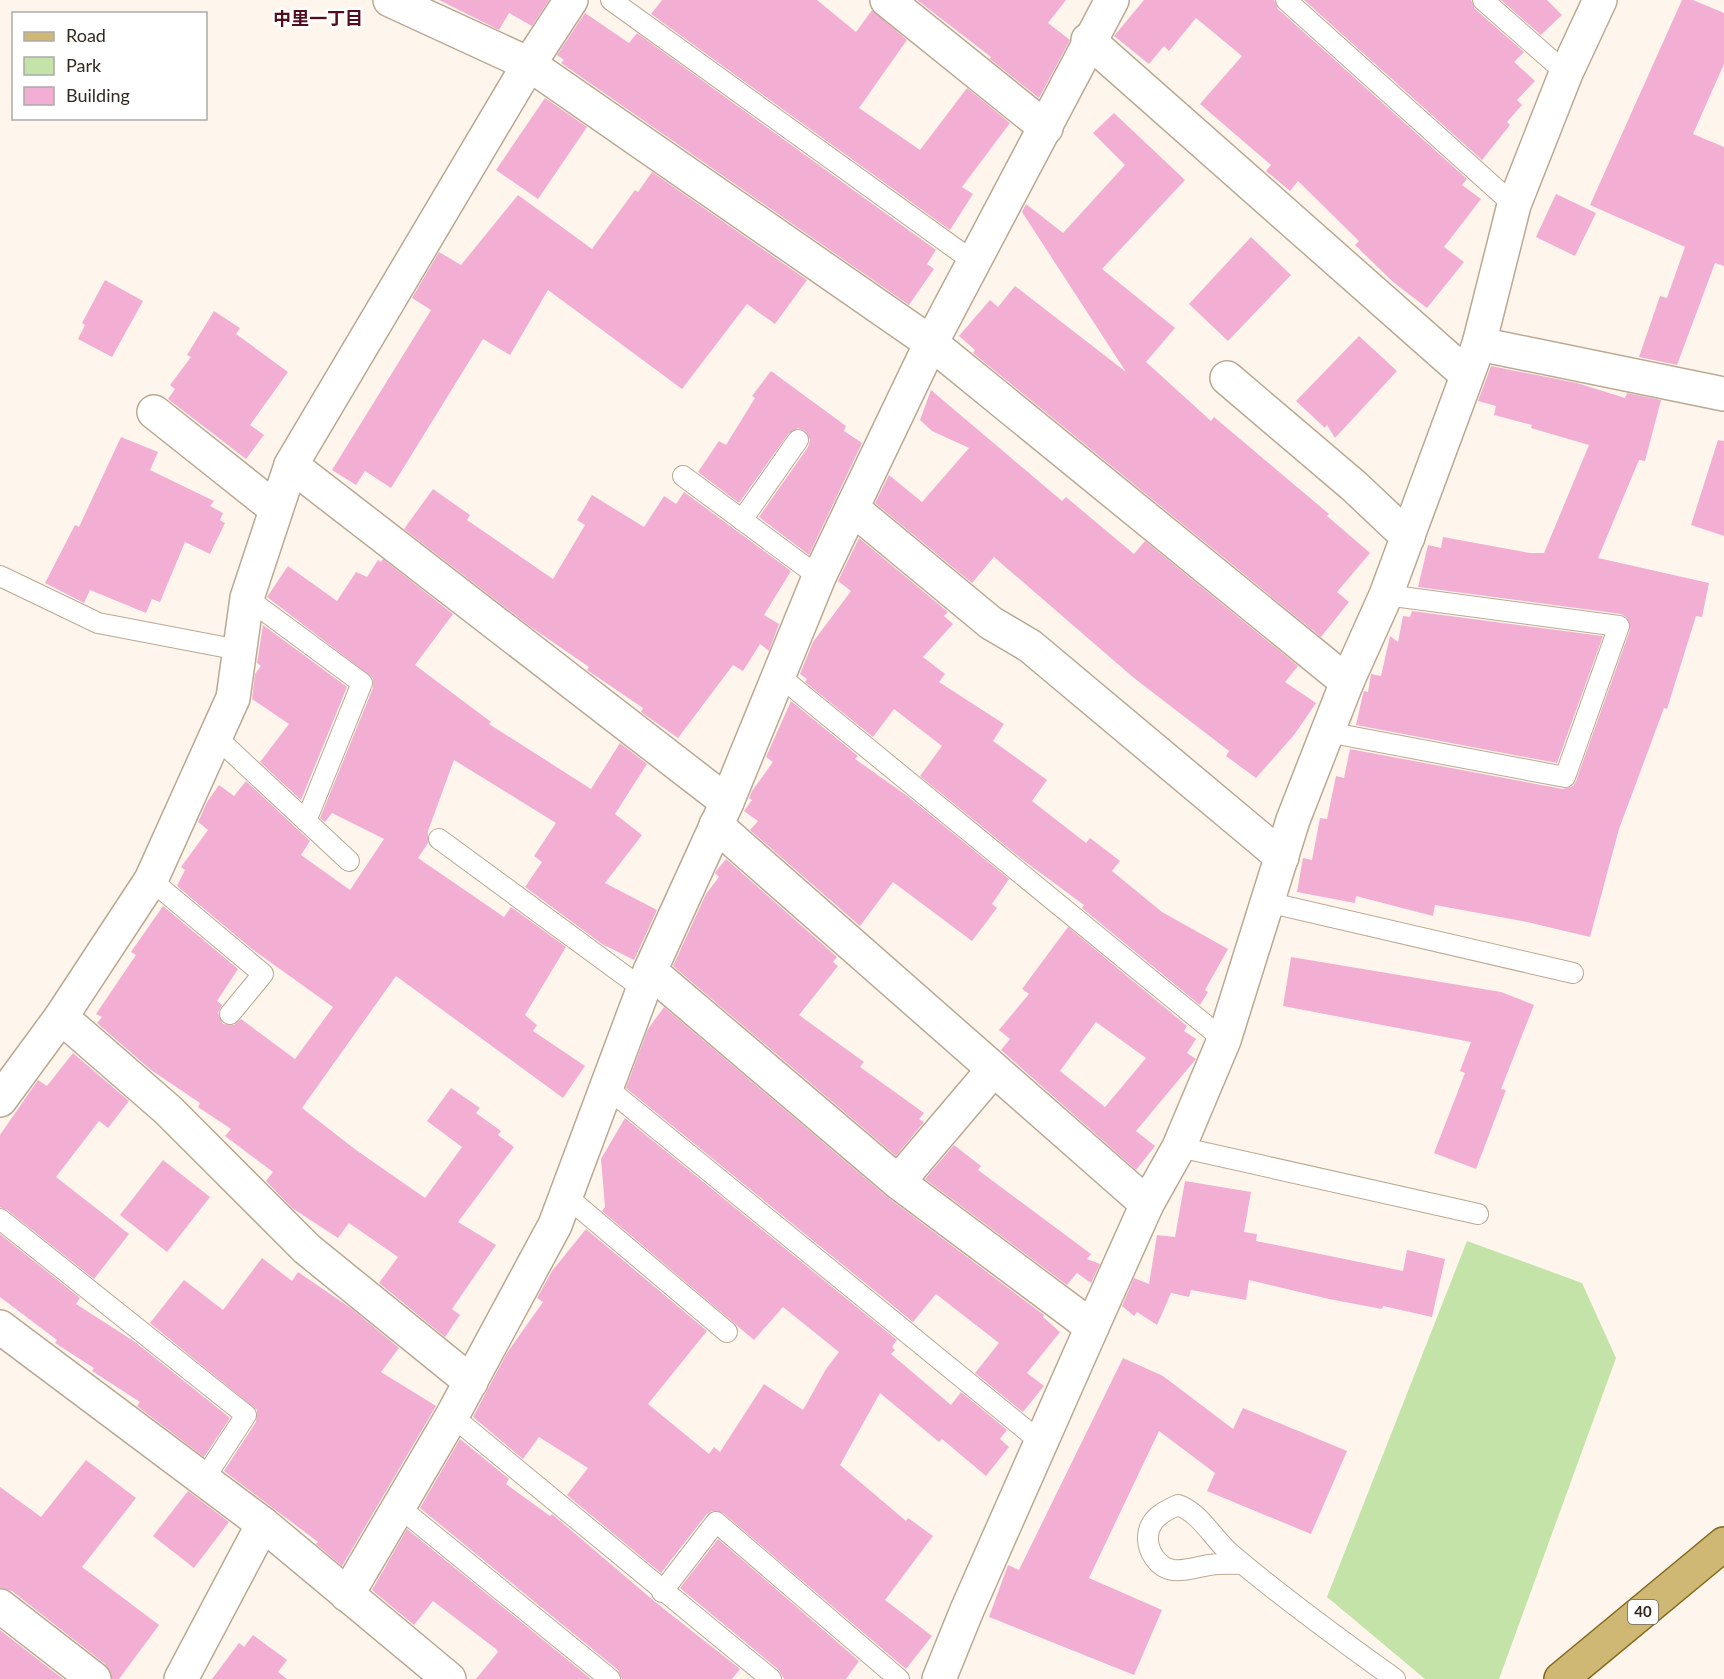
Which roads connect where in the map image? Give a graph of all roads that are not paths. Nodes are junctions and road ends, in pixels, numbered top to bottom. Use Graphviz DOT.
graph roads {
  1 [pos="390,0"];
  2 [pos="571,0"];
  3 [pos="611,0"];
  4 [pos="887,0"];
  5 [pos="1112,0"];
  6 [pos="1286,0"];
  7 [pos="1484,0"];
  8 [pos="1600,0"];
  9 [pos="1088,40"];
  10 [pos="529,64"];
  11 [pos="1566,73"];
  12 [pos="1046,128"];
  13 [pos="1514,205"];
  14 [pos="974,262"];
  15 [pos="931,343"];
  16 [pos="1479,344"];
  17 [pos="1467,375"];
  18 [pos="1227,378"];
  19 [pos="1724,394"];
  20 [pos="154,412"];
  21 [pos="798,440"];
  22 [pos="291,465"];
  23 [pos="683,476"];
  24 [pos="852,508"];
  25 [pos="276,510"];
  26 [pos="742,520"];
  27 [pos="1408,537"];
  28 [pos="0,576"];
  29 [pos="819,577"];
  30 [pos="1386,596"];
  31 [pos="247,597"];
  32 [pos="239,650"];
  33 [pos="777,674"];
  34 [pos="1347,682"];
  35 [pos="1327,732"];
  36 [pos="216,737"];
  37 [pos="722,814"];
  38 [pos="306,821"];
  39 [pos="439,839"];
  40 [pos="1282,857"];
  41 [pos="349,861"];
  42 [pos="151,880"];
  43 [pos="1267,902"];
  44 [pos="1573,973"];
  45 [pos="647,980"];
  46 [pos="230,1014"];
  47 [pos="61,1017"];
  48 [pos="1224,1040"];
  49 [pos="993,1070"];
  50 [pos="606,1087"];
  51 [pos="0,1100"];
  52 [pos="1179,1147"];
  53 [pos="898,1182"];
  54 [pos="566,1196"];
  55 [pos="1148,1204"];
  56 [pos="1478,1214"];
  57 [pos="0,1219"];
  58 [pos="0,1327"];
  59 [pos="1092,1327"];
  60 [pos="727,1332"];
  61 [pos="471,1382"];
  62 [pos="452,1416"];
  63 [pos="1042,1443"];
  64 [pos="204,1479"];
  65 [pos="399,1506"];
  66 [pos="263,1524"];
  67 [pos="1724,1544"];
  68 [pos="1243,1564"];
  69 [pos="662,1592"];
  70 [pos="347,1595"];
  71 [pos="0,1606"];
  72 [pos="94,1679"];
  73 [pos="180,1679"];
  74 [pos="449,1679"];
  75 [pos="610,1679"];
  76 [pos="771,1679"];
  77 [pos="899,1679"];
  78 [pos="939,1679"];
  79 [pos="1395,1679"];
  80 [pos="1561,1679"];
  1 -- 10 [label="street"];
  2 -- 10 [label="street"];
  3 -- 14 [label="lane"];
  4 -- 12 [label="street"];
  5 -- 9 [label="street"];
  6 -- 13 [label="lane"];
  7 -- 11 [label="lane"];
  8 -- 11 [label="street"];
  9 -- 12 [label="street"];
  9 -- 17 [label="street"];
  10 -- 15 [label="street"];
  10 -- 22 [label="street"];
  11 -- 13 [label="street"];
  12 -- 14 [label="street"];
  13 -- 16 [label="street"];
  14 -- 15 [label="street"];
  15 -- 24 [label="street"];
  15 -- 34 [label="street"];
  16 -- 17 [label="street"];
  16 -- 19 [label="street"];
  17 -- 27 [label="street"];
  18 -- 27 [label="street"];
  20 -- 25 [label="street"];
  21 -- 26 [label="lane"];
  22 -- 25 [label="street"];
  22 -- 37 [label="street"];
  23 -- 26 [label="lane"];
  24 -- 29 [label="street"];
  24 -- 40 [label="street"];
  25 -- 31 [label="street"];
  26 -- 29 [label="lane"];
  27 -- 30 [label="street"];
  28 -- 32 [label="lane"];
  29 -- 33 [label="street"];
  30 -- 34 [label="street"];
  30 -- 35 [label="lane"];
  31 -- 32 [label="street"];
  31 -- 38 [label="lane"];
  32 -- 36 [label="street"];
  33 -- 37 [label="street"];
  33 -- 48 [label="lane"];
  34 -- 35 [label="street"];
  35 -- 40 [label="street"];
  36 -- 38 [label="lane"];
  36 -- 42 [label="street"];
  37 -- 45 [label="street"];
  37 -- 49 [label="street"];
  38 -- 41 [label="lane"];
  39 -- 45 [label="lane"];
  40 -- 43 [label="street"];
  42 -- 46 [label="lane"];
  42 -- 47 [label="street"];
  43 -- 44 [label="lane"];
  43 -- 48 [label="street"];
  45 -- 50 [label="street"];
  45 -- 53 [label="street"];
  47 -- 51 [label="street"];
  47 -- 61 [label="street"];
  48 -- 52 [label="street"];
  49 -- 53 [label="street"];
  49 -- 55 [label="street"];
  50 -- 54 [label="street"];
  50 -- 63 [label="lane"];
  52 -- 55 [label="street"];
  52 -- 56 [label="lane"];
  53 -- 59 [label="street"];
  54 -- 60 [label="lane"];
  54 -- 61 [label="street"];
  55 -- 59 [label="street"];
  57 -- 64 [label="lane"];
  58 -- 64 [label="street"];
  59 -- 63 [label="street"];
  61 -- 62 [label="street"];
  62 -- 65 [label="street"];
  62 -- 69 [label="lane"];
  63 -- 78 [label="street"];
  64 -- 66 [label="street"];
  65 -- 70 [label="street"];
  65 -- 75 [label="lane"];
  66 -- 70 [label="street"];
  66 -- 73 [label="street"];
  67 -- 80 [label="main road, 40"];
  68 -- 68 [label="lane"];
  68 -- 79 [label="lane"];
  69 -- 76 [label="lane"];
  69 -- 77 [label="lane"];
  70 -- 74 [label="street"];
  71 -- 72 [label="street"];
}
